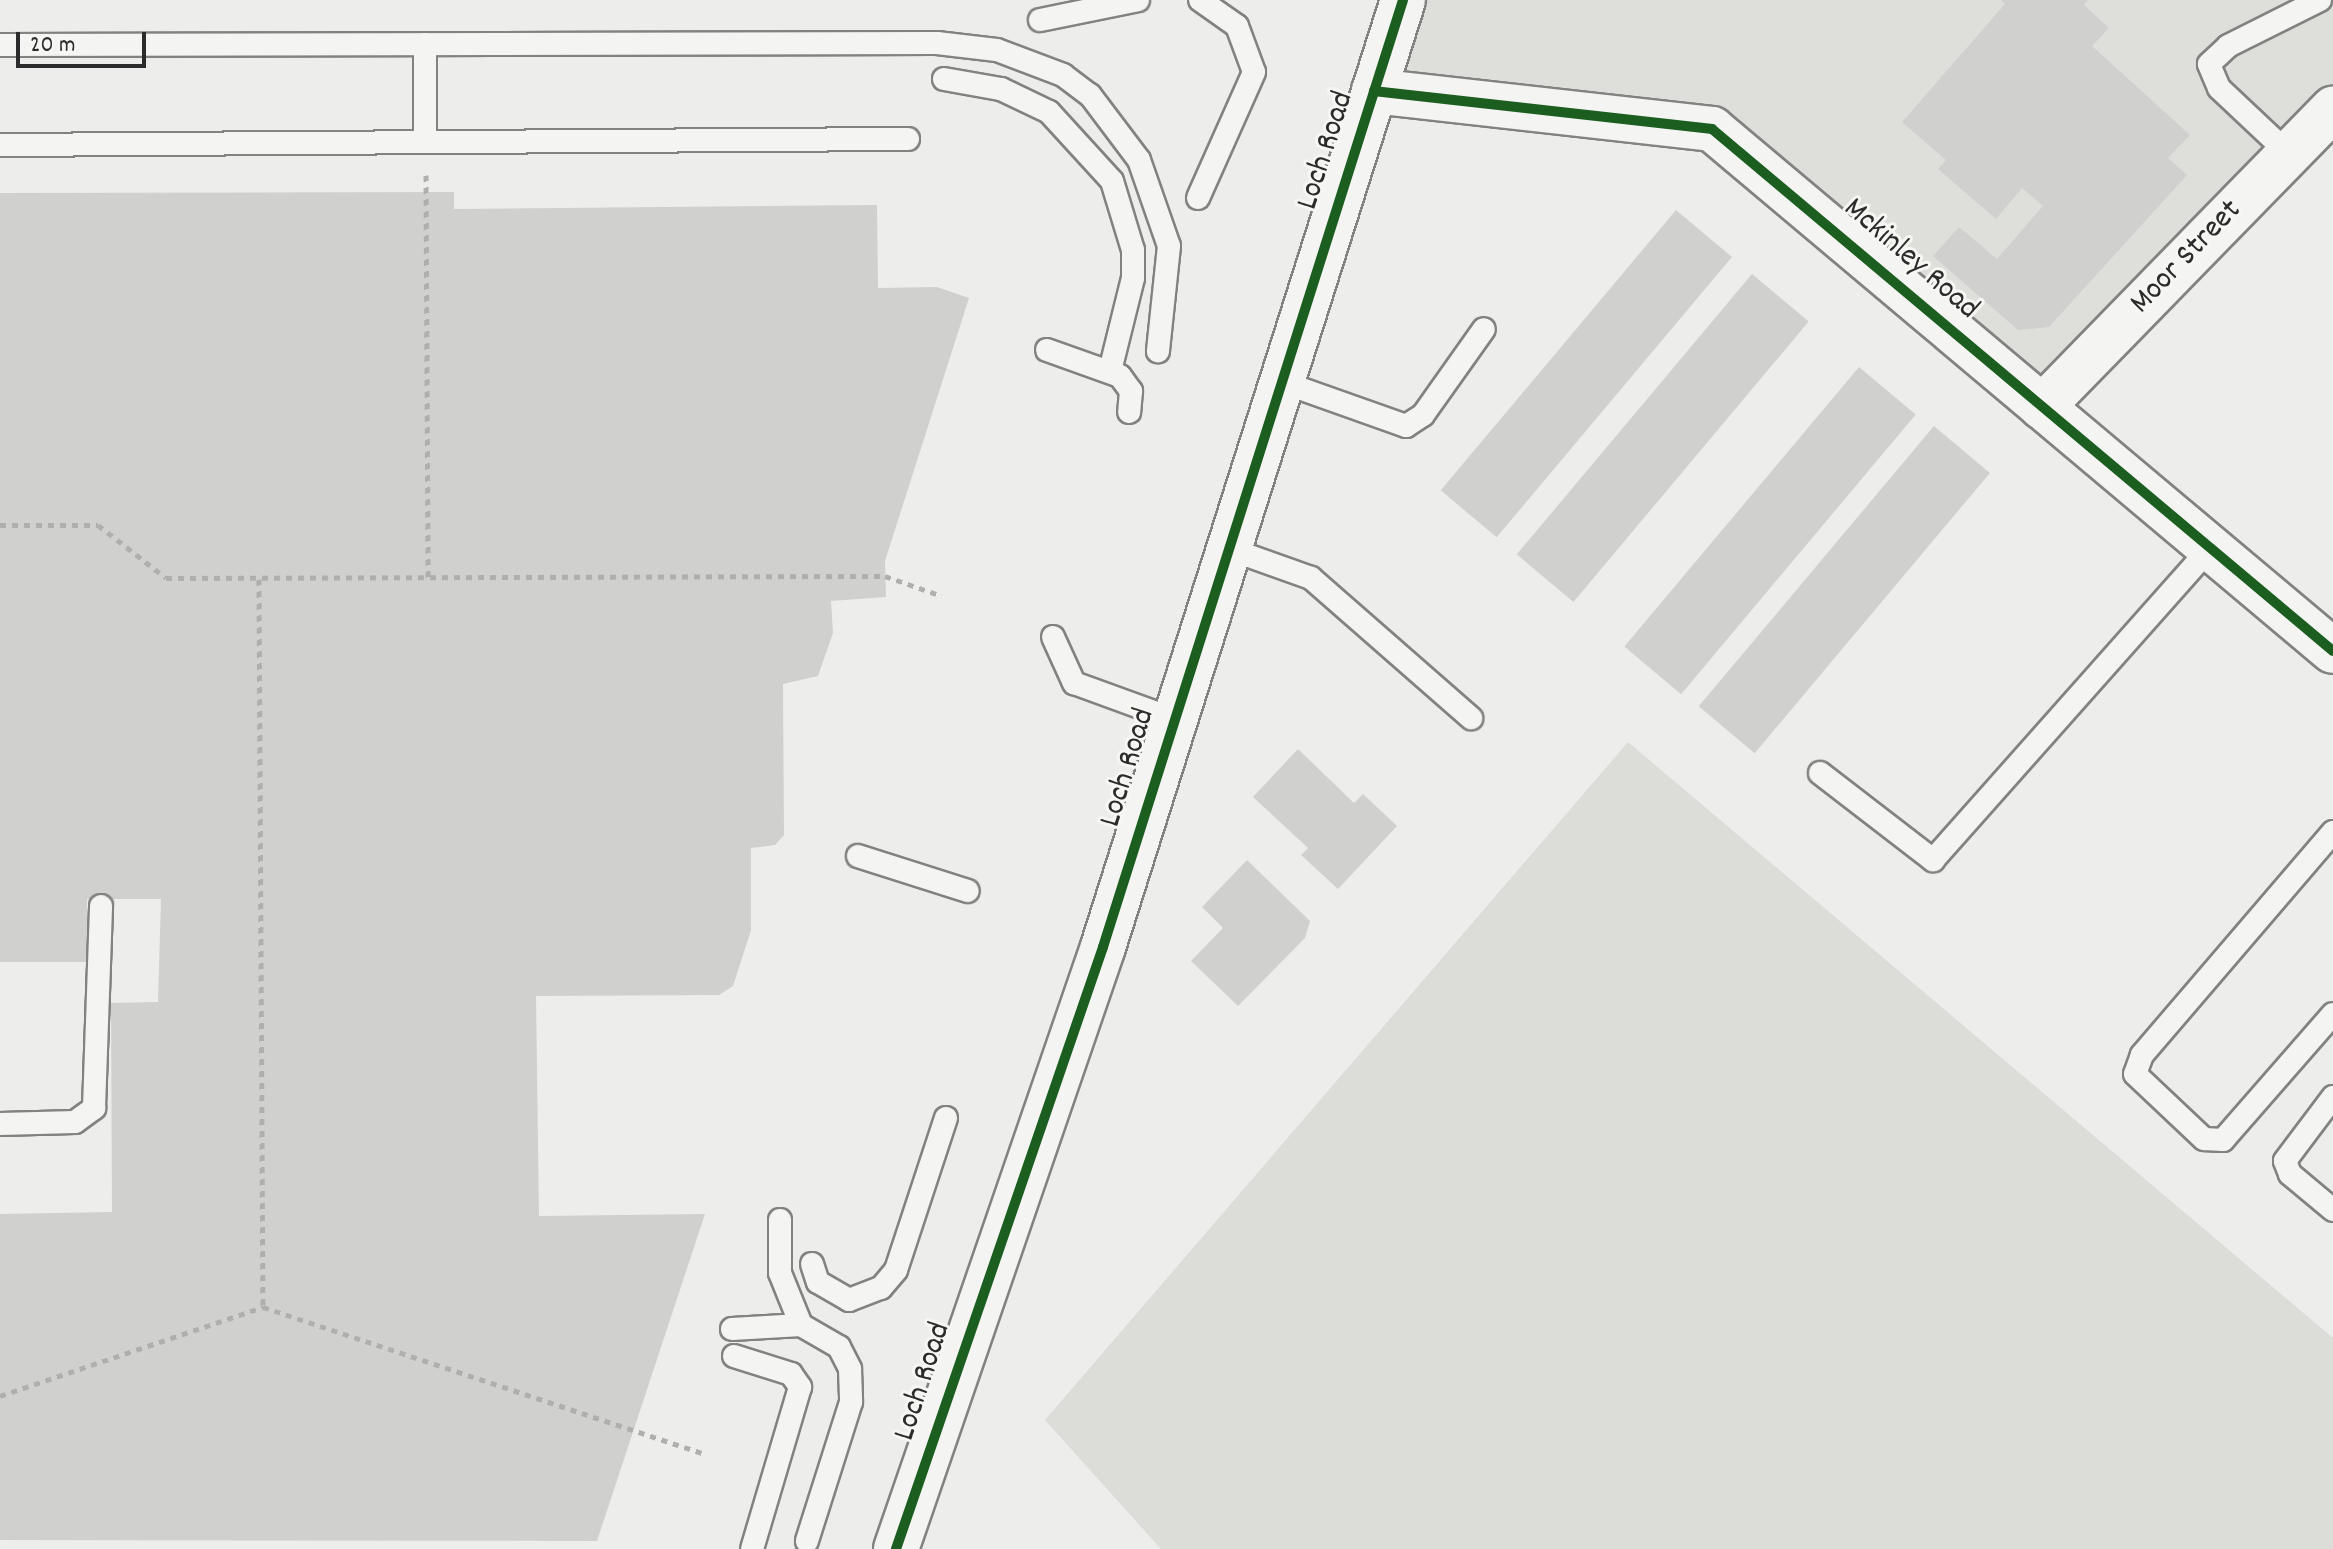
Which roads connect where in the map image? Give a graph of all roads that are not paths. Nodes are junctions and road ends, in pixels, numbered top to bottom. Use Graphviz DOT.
graph roads {
  1 [pos="1138,0"];
  2 [pos="1200,0"];
  3 [pos="1403,0"];
  4 [pos="2320,0"];
  5 [pos="1040,20"];
  6 [pos="425,44"];
  7 [pos="0,45"];
  8 [pos="944,79"];
  9 [pos="1374,91"];
  10 [pos="2333,109"];
  11 [pos="908,139"];
  12 [pos="425,142"];
  13 [pos="0,145"];
  14 [pos="2289,154"];
  15 [pos="1198,198"];
  16 [pos="1484,329"];
  17 [pos="1047,350"];
  18 [pos="1158,351"];
  19 [pos="1110,371"];
  20 [pos="1282,382"];
  21 [pos="2042,407"];
  22 [pos="1129,412"];
  23 [pos="1227,548"];
  24 [pos="2210,548"];
  25 [pos="1053,637"];
  26 [pos="2333,651"];
  27 [pos="1170,718"];
  28 [pos="1471,718"];
  29 [pos="1820,773"];
  30 [pos="2333,832"];
  31 [pos="858,856"];
  32 [pos="968,891"];
  33 [pos="101,906"];
  34 [pos="2333,1014"];
  35 [pos="2333,1097"];
  36 [pos="946,1118"];
  37 [pos="0,1124"];
  38 [pos="2333,1210"];
  39 [pos="780,1220"];
  40 [pos="812,1264"];
  41 [pos="801,1325"];
  42 [pos="732,1329"];
  43 [pos="734,1356"];
  44 [pos="807,1541"];
  45 [pos="752,1549"];
  46 [pos="896,1549"];
  1 -- 5 [label="lane"];
  2 -- 15 [label="lane"];
  3 -- 9 [label="street, Loch Road"];
  4 -- 14 [label="lane"];
  6 -- 7 [label="lane"];
  6 -- 12 [label="lane"];
  6 -- 18 [label="lane"];
  8 -- 19 [label="lane"];
  9 -- 20 [label="street, Loch Road"];
  9 -- 21 [label="street, Mckinley Road"];
  10 -- 14 [label="street, Moor Street"];
  11 -- 12 [label="lane"];
  12 -- 13 [label="lane"];
  14 -- 21 [label="street, Moor Street"];
  16 -- 20 [label="lane"];
  17 -- 19 [label="lane"];
  19 -- 22 [label="lane"];
  20 -- 23 [label="street, Loch Road"];
  21 -- 24 [label="street, Mckinley Road"];
  23 -- 27 [label="street, Loch Road"];
  23 -- 28 [label="lane"];
  24 -- 26 [label="street, Mckinley Road"];
  24 -- 29 [label="lane"];
  25 -- 27 [label="lane"];
  27 -- 46 [label="street, Loch Road"];
  30 -- 34 [label="lane"];
  31 -- 32 [label="lane"];
  33 -- 37 [label="lane"];
  35 -- 38 [label="lane"];
  36 -- 40 [label="lane"];
  39 -- 41 [label="lane"];
  41 -- 42 [label="lane"];
  41 -- 44 [label="lane"];
  43 -- 45 [label="lane"];
}
